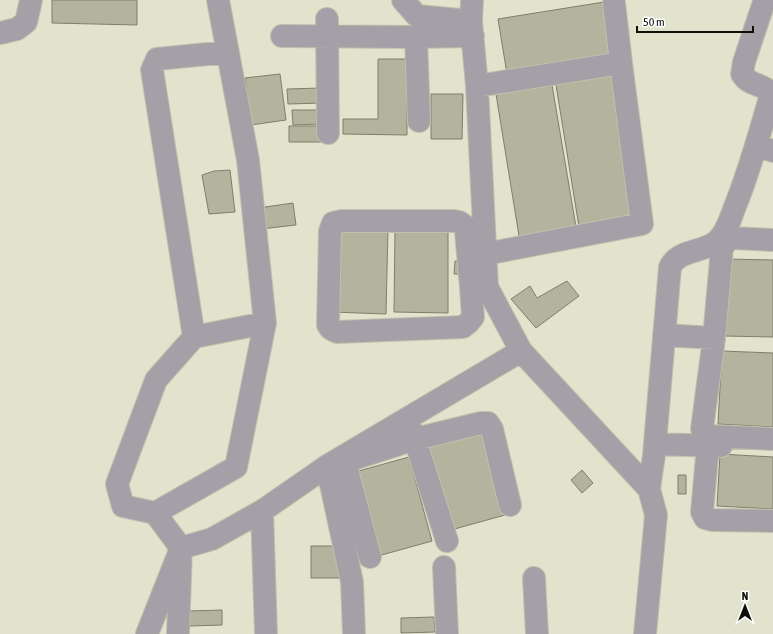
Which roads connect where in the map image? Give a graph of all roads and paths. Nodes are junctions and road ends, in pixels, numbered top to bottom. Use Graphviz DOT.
graph roads {
  1 [pos="31,0"];
  2 [pos="218,0"];
  3 [pos="403,0"];
  4 [pos="614,3"];
  5 [pos="764,6"];
  6 [pos="472,19"];
  7 [pos="327,28"];
  8 [pos="0,33"];
  9 [pos="282,36"];
  10 [pos="416,37"];
  11 [pos="228,52"];
  12 [pos="621,63"];
  13 [pos="477,86"];
  14 [pos="419,121"];
  15 [pos="328,133"];
  16 [pos="764,148"];
  17 [pos="773,240"];
  18 [pos="485,254"];
  19 [pos="479,287"];
  20 [pos="265,323"];
  21 [pos="664,335"];
  22 [pos="194,337"];
  23 [pos="714,338"];
  24 [pos="522,351"];
  25 [pos="410,430"];
  26 [pos="773,439"];
  27 [pos="655,444"];
  28 [pos="708,445"];
  29 [pos="773,448"];
  30 [pos="327,466"];
  31 [pos="649,489"];
  32 [pos="510,505"];
  33 [pos="262,511"];
  34 [pos="155,513"];
  35 [pos="773,521"];
  36 [pos="447,541"];
  37 [pos="181,548"];
  38 [pos="370,557"];
  39 [pos="444,567"];
  40 [pos="534,578"];
  41 [pos="147,634"];
  42 [pos="178,634"];
  43 [pos="266,634"];
  44 [pos="354,634"];
  45 [pos="446,634"];
  46 [pos="537,634"];
  47 [pos="645,634"];
  1 -- 8 [label="street"];
  2 -- 11 [label="street"];
  3 -- 6 [label="street"];
  4 -- 12 [label="street"];
  5 -- 16 [label="street"];
  6 -- 10 [label="street"];
  6 -- 13 [label="street"];
  7 -- 9 [label="street"];
  7 -- 10 [label="street"];
  7 -- 15 [label="street"];
  10 -- 14 [label="street"];
  11 -- 20 [label="street"];
  11 -- 22 [label="street"];
  12 -- 13 [label="street"];
  12 -- 18 [label="street"];
  13 -- 18 [label="street"];
  16 -- 21 [label="street"];
  17 -- 23 [label="street"];
  18 -- 19 [label="street"];
  19 -- 19 [label="street"];
  19 -- 24 [label="street"];
  20 -- 22 [label="street"];
  20 -- 34 [label="street"];
  21 -- 23 [label="street"];
  21 -- 27 [label="street"];
  22 -- 34 [label="street"];
  23 -- 26 [label="street"];
  24 -- 25 [label="street"];
  24 -- 31 [label="street"];
  25 -- 30 [label="street"];
  25 -- 32 [label="street"];
  25 -- 36 [label="street"];
  25 -- 38 [label="street"];
  27 -- 28 [label="street"];
  27 -- 31 [label="street"];
  28 -- 29 [label="street"];
  28 -- 35 [label="street"];
  30 -- 33 [label="street"];
  30 -- 44 [label="street"];
  31 -- 47 [label="street"];
  33 -- 37 [label="street"];
  33 -- 43 [label="street"];
  34 -- 37 [label="street"];
  37 -- 41 [label="street"];
  37 -- 42 [label="street"];
  39 -- 45 [label="street"];
  40 -- 46 [label="street"];
}
